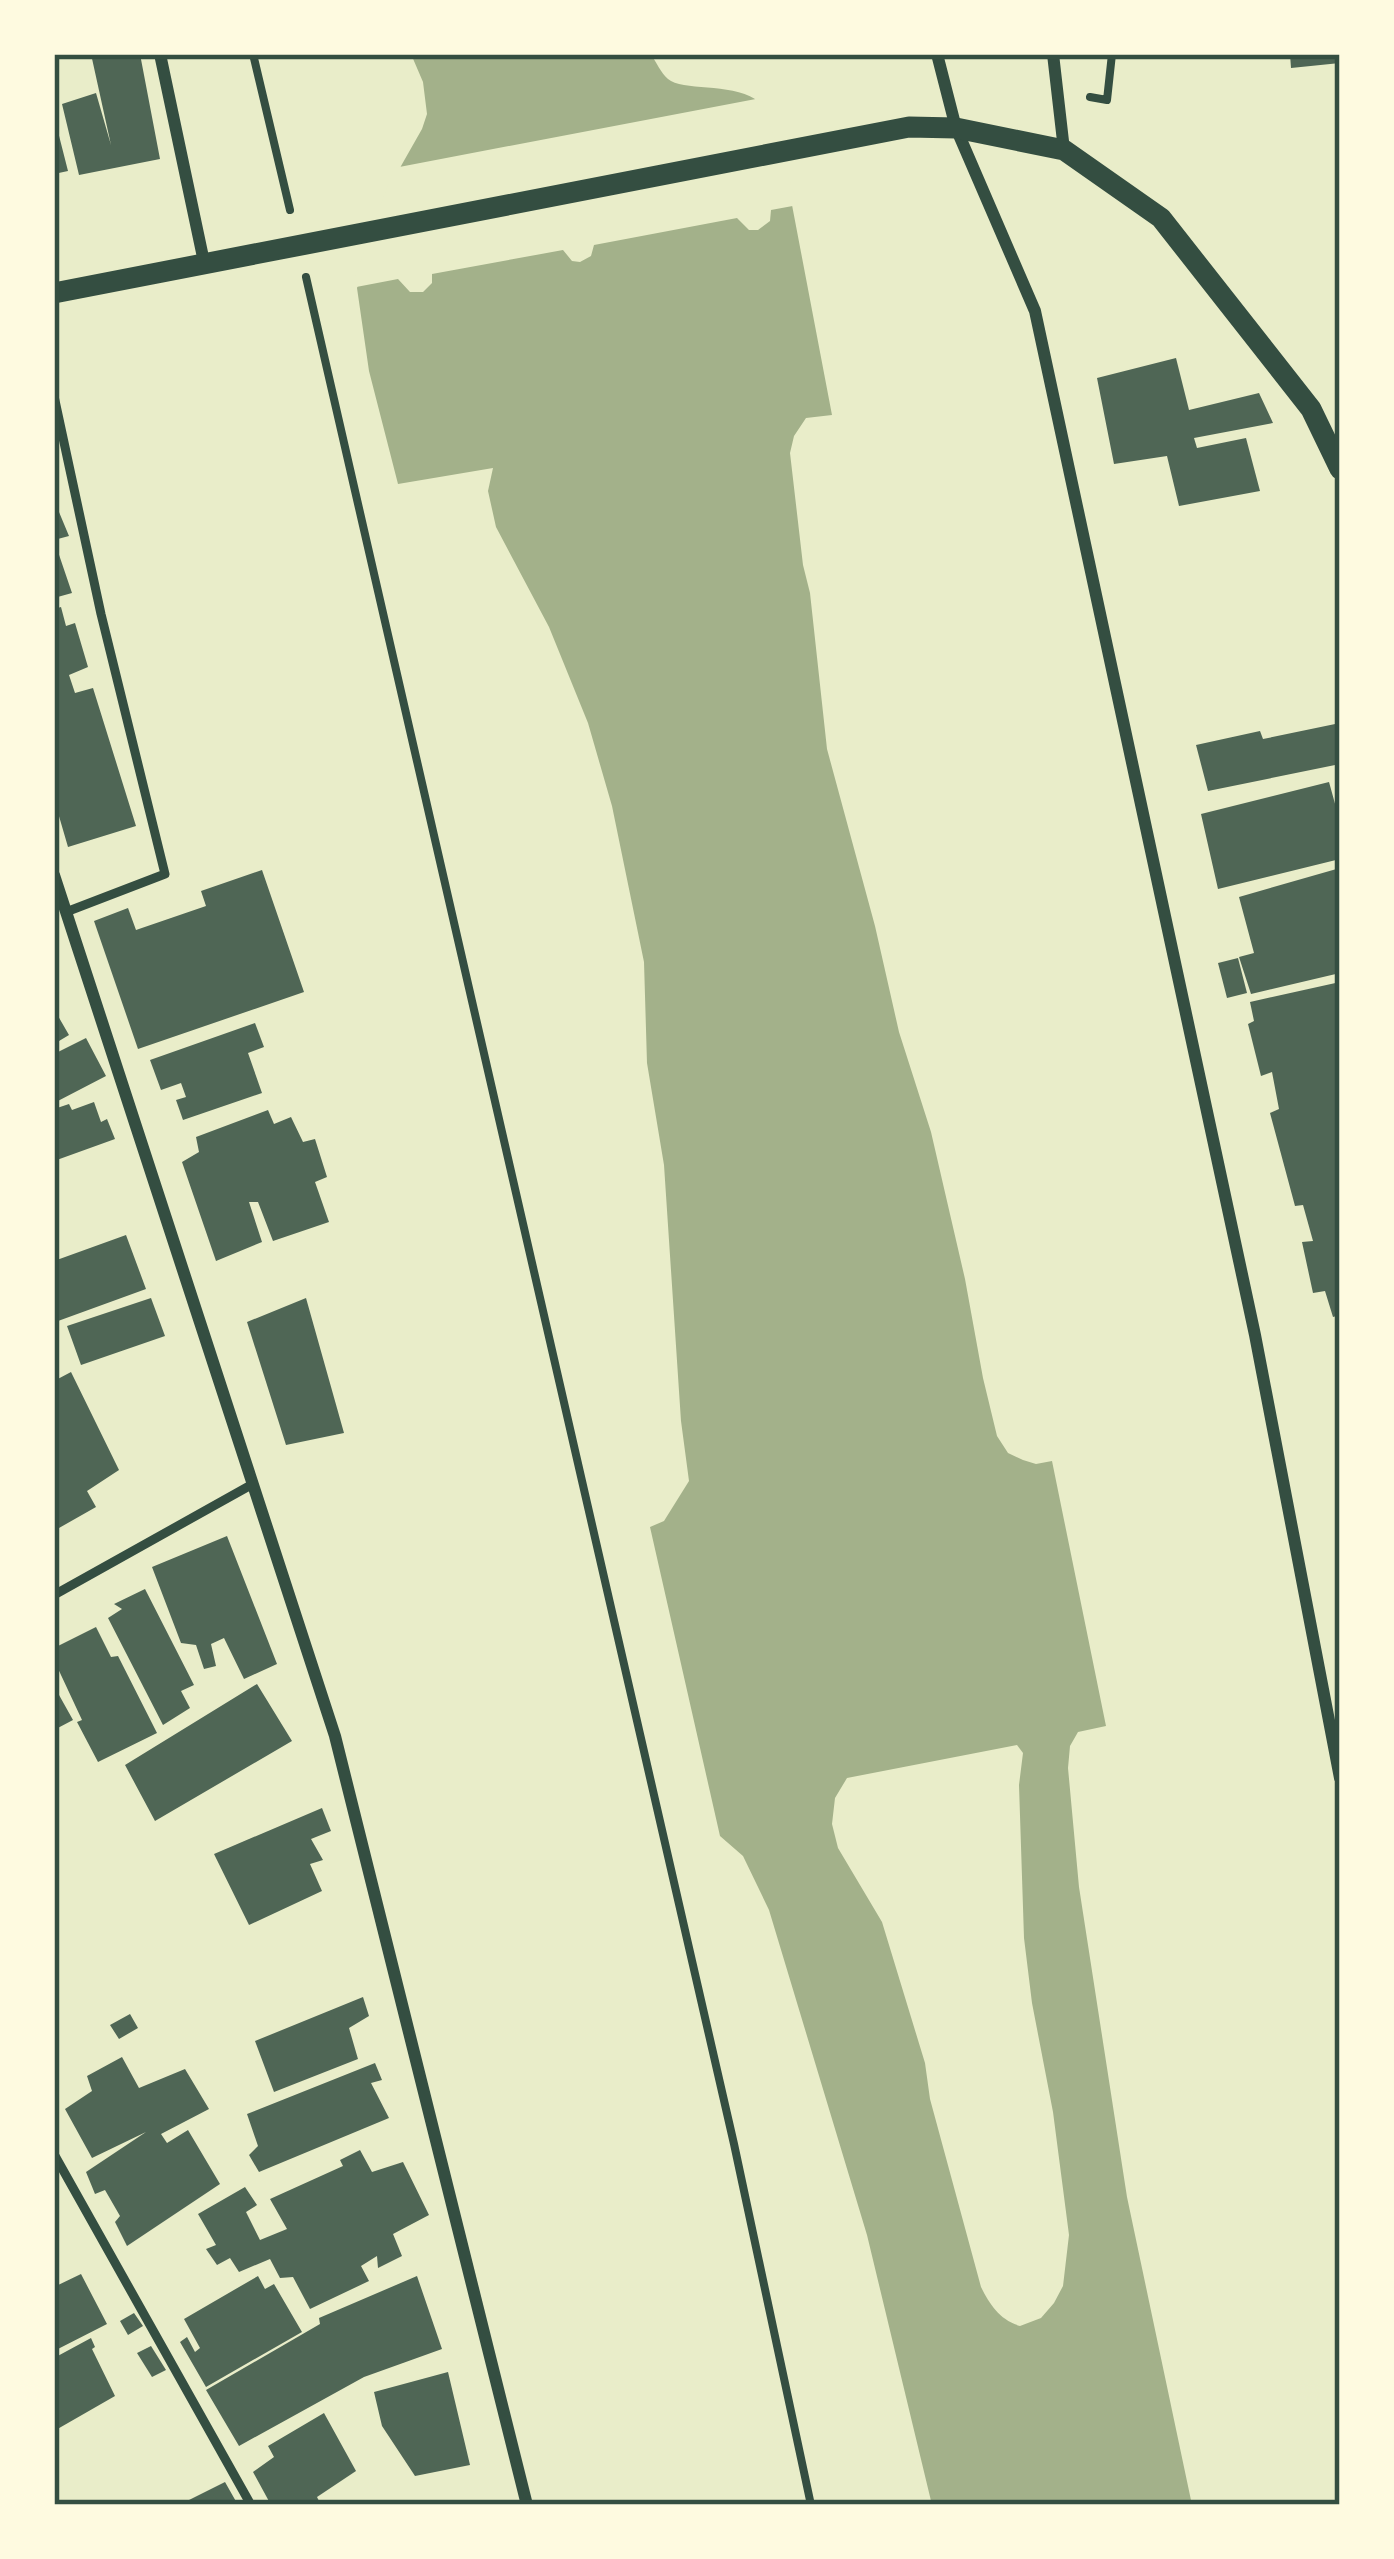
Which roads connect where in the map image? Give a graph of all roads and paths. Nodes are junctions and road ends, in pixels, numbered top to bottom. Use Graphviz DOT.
graph roads {
  1 [pos="160,54"];
  2 [pos="254,54"];
  3 [pos="938,54"];
  4 [pos="1053,54"];
  5 [pos="1112,54"];
  6 [pos="1059,93"];
  7 [pos="956,128"];
  8 [pos="1064,150"];
  9 [pos="291,215"];
  10 [pos="302,261"];
  11 [pos="204,262"];
  12 [pos="54,293"];
  13 [pos="54,396"];
  14 [pos="1340,469"];
  15 [pos="54,875"];
  16 [pos="66,912"];
  17 [pos="251,1485"];
  18 [pos="54,1595"];
  19 [pos="1337,1744"];
  20 [pos="1340,1778"];
  21 [pos="54,2154"];
  22 [pos="251,2505"];
  23 [pos="527,2505"];
  24 [pos="811,2505"];
  1 -- 11 [label="street"];
  2 -- 9 [label="path"];
  3 -- 7 [label="street"];
  4 -- 6 [label="street"];
  5 -- 6 [label="path"];
  6 -- 8 [label="street"];
  7 -- 8 [label="street"];
  7 -- 11 [label="street"];
  7 -- 19 [label="street"];
  8 -- 14 [label="street"];
  10 -- 24 [label="path"];
  11 -- 12 [label="street"];
  13 -- 16 [label="lane"];
  15 -- 16 [label="street"];
  16 -- 17 [label="street"];
  17 -- 18 [label="lane"];
  17 -- 23 [label="street"];
  19 -- 20 [label="street"];
  21 -- 22 [label="lane"];
}
